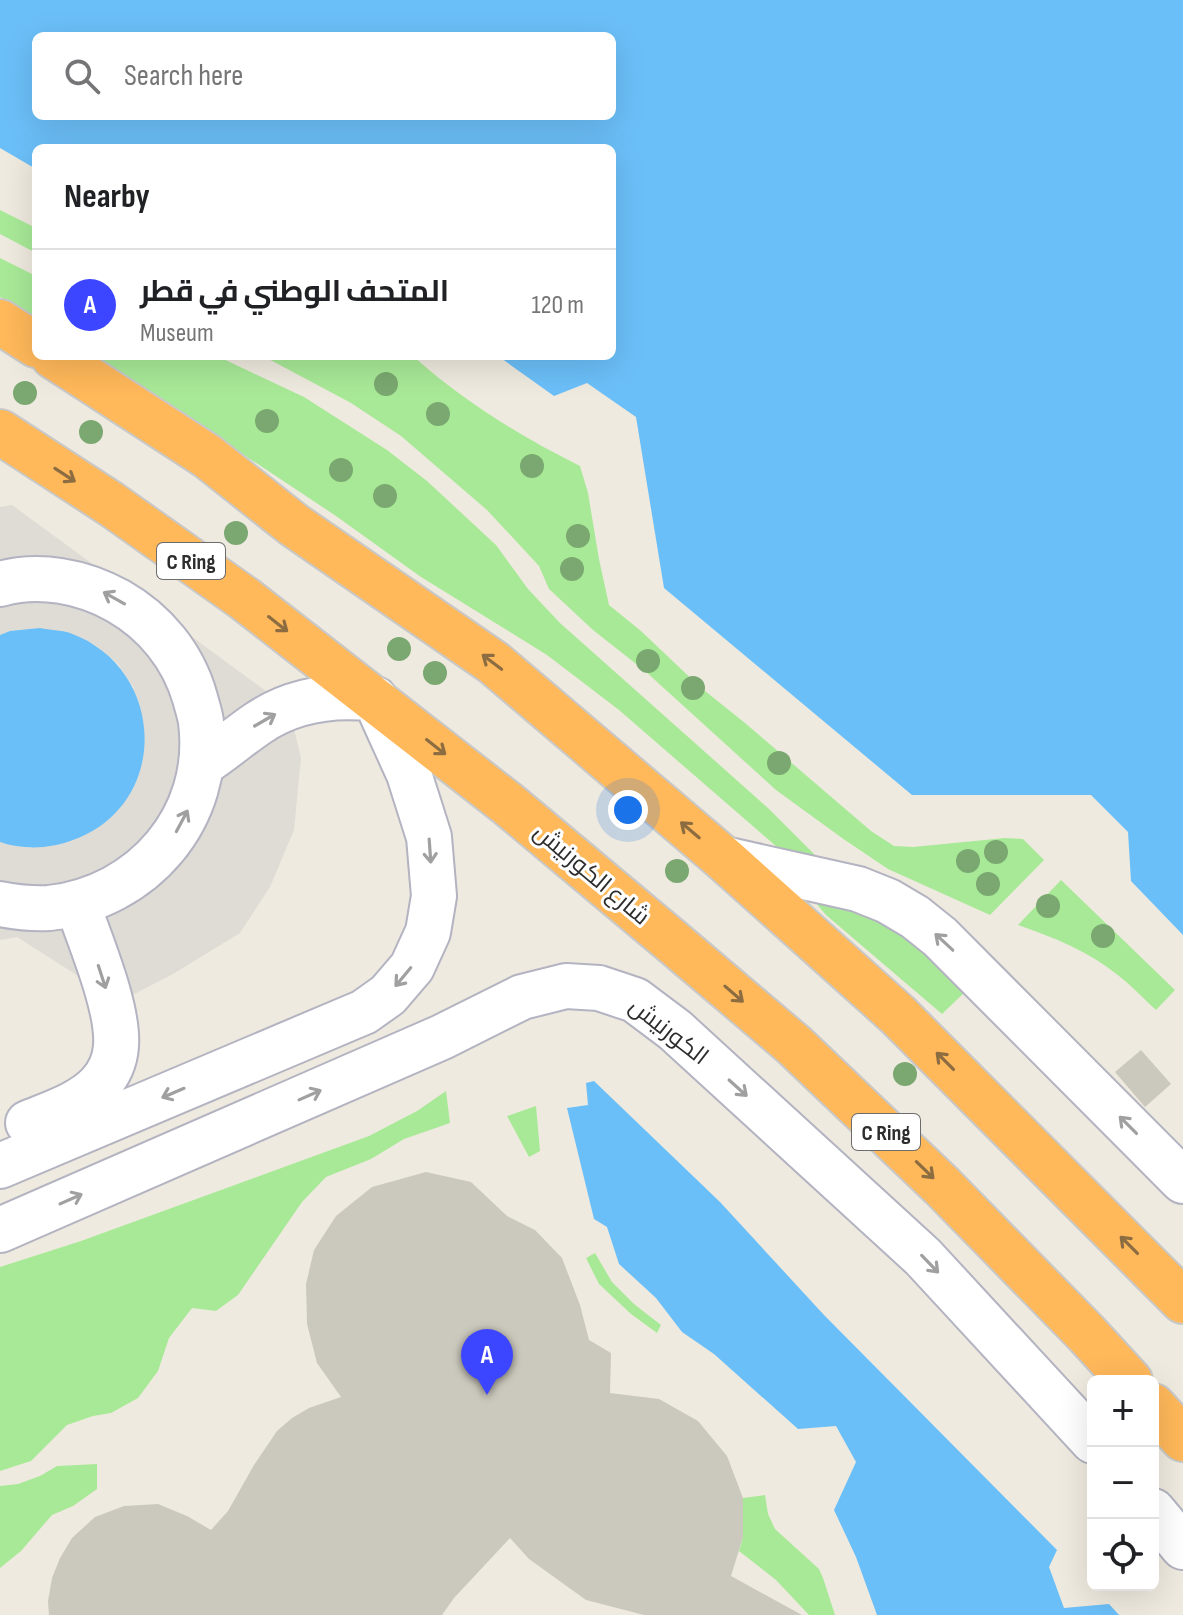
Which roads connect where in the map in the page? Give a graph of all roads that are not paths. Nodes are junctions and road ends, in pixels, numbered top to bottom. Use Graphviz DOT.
graph roads {
  1 [pos="0,322"];
  2 [pos="32,342"];
  3 [pos="59,360"];
  4 [pos="0,432"];
  5 [pos="0,584"];
  6 [pos="375,699"];
  7 [pos="202,764"];
  8 [pos="724,859"];
  9 [pos="77,903"];
  10 [pos="0,904"];
  11 [pos="0,1135"];
  12 [pos="0,1166"];
  13 [pos="1183,1181"];
  14 [pos="0,1230"];
  15 [pos="1183,1301"];
  16 [pos="1124,1375"];
  17 [pos="1159,1413"];
  18 [pos="1087,1435"];
  19 [pos="1183,1439"];
  20 [pos="1159,1518"];
  21 [pos="1183,1547"];
  1 -- 2 [label="highway"];
  8 -- 3 [label="highway, one-way"];
  4 -- 6 [label="highway, شارع الكورنيش / C Ring, one-way"];
  7 -- 5 [label="street, one-way"];
  7 -- 6 [label="street, one-way"];
  6 -- 12 [label="street, one-way"];
  6 -- 16 [label="highway, شارع الكورنيش / C Ring, one-way"];
  9 -- 7 [label="street, one-way"];
  13 -- 8 [label="street, one-way"];
  15 -- 8 [label="highway, one-way"];
  9 -- 10 [label="street"];
  9 -- 11 [label="street, one-way"];
  14 -- 18 [label="street, الكورنيش, one-way"];
  17 -- 19 [label="highway"];
  20 -- 21 [label="street"];
}
